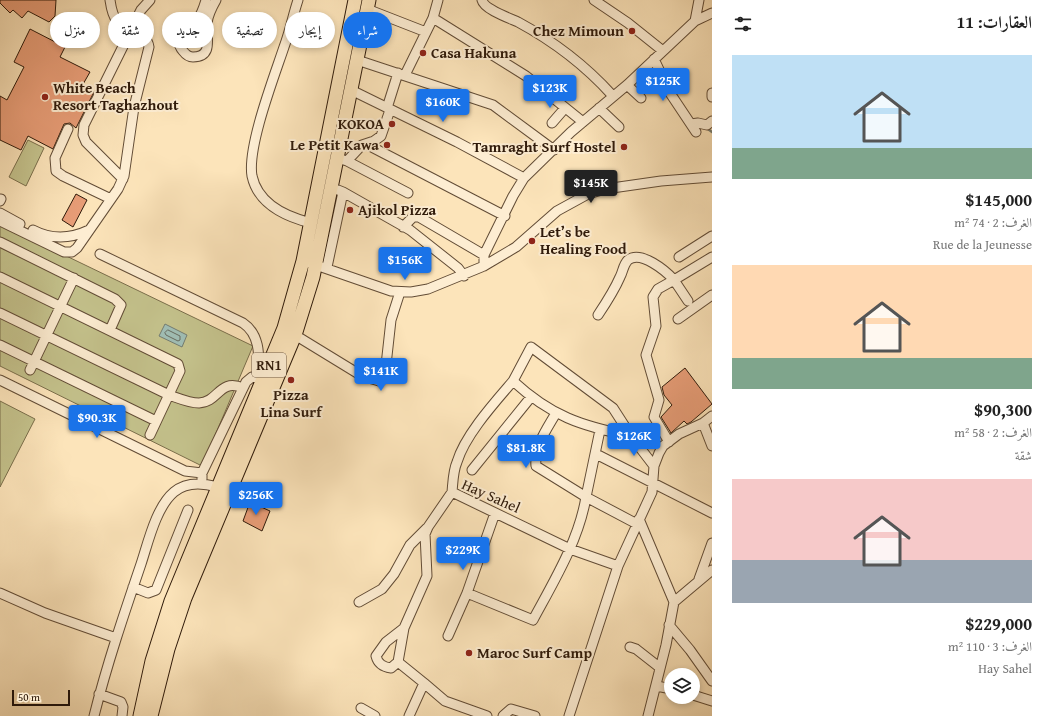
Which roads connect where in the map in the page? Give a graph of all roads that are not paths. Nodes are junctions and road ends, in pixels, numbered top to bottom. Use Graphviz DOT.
graph roads {
  1 [pos="110,0"];
  2 [pos="150,0"];
  3 [pos="206,0"];
  4 [pos="216,0"];
  5 [pos="298,0"];
  6 [pos="355,0"];
  7 [pos="438,0"];
  8 [pos="482,0"];
  9 [pos="595,0"];
  10 [pos="699,0"];
  11 [pos="368,5"];
  12 [pos="114,12"];
  13 [pos="140,12"];
  14 [pos="712,13"];
  15 [pos="433,18"];
  16 [pos="695,20"];
  17 [pos="426,32"];
  18 [pos="122,48"];
  19 [pos="149,48"];
  20 [pos="663,51"];
  21 [pos="654,59"];
  22 [pos="357,60"];
  23 [pos="402,74"];
  24 [pos="627,85"];
  25 [pos="350,90"];
  26 [pos="712,93"];
  27 [pos="612,95"];
  28 [pos="712,97"];
  29 [pos="641,98"];
  30 [pos="565,108"];
  31 [pos="598,108"];
  32 [pos="388,109"];
  33 [pos="712,121"];
  34 [pos="583,122"];
  35 [pos="552,123"];
  36 [pos="619,127"];
  37 [pos="68,129"];
  38 [pos="366,144"];
  39 [pos="554,150"];
  40 [pos="342,160"];
  41 [pos="712,177"];
  42 [pos="524,178"];
  43 [pos="123,179"];
  44 [pos="337,189"];
  45 [pos="408,193"];
  46 [pos="111,199"];
  47 [pos="0,213"];
  48 [pos="505,216"];
  49 [pos="0,221"];
  50 [pos="311,223"];
  51 [pos="403,227"];
  52 [pos="90,230"];
  53 [pos="712,236"];
  54 [pos="0,242"];
  55 [pos="100,254"];
  56 [pos="484,255"];
  57 [pos="679,257"];
  58 [pos="712,257"];
  59 [pos="303,261"];
  60 [pos="322,266"];
  61 [pos="484,266"];
  62 [pos="464,276"];
  63 [pos="0,277"];
  64 [pos="74,278"];
  65 [pos="674,280"];
  66 [pos="400,292"];
  67 [pos="712,295"];
  68 [pos="688,301"];
  69 [pos="62,307"];
  70 [pos="0,313"];
  71 [pos="598,315"];
  72 [pos="678,319"];
  73 [pos="110,330"];
  74 [pos="295,335"];
  75 [pos="47,336"];
  76 [pos="0,345"];
  77 [pos="34,362"];
  78 [pos="30,370"];
  79 [pos="0,380"];
  80 [pos="265,380"];
  81 [pos="513,381"];
  82 [pos="243,388"];
  83 [pos="169,395"];
  84 [pos="531,397"];
  85 [pos="556,413"];
  86 [pos="712,416"];
  87 [pos="156,421"];
  88 [pos="703,423"];
  89 [pos="600,430"];
  90 [pos="150,435"];
  91 [pos="631,436"];
  92 [pos="669,442"];
  93 [pos="712,446"];
  94 [pos="596,454"];
  95 [pos="654,466"];
  96 [pos="472,470"];
  97 [pos="202,473"];
  98 [pos="202,484"];
  99 [pos="654,484"];
  100 [pos="217,486"];
  101 [pos="452,492"];
  102 [pos="586,496"];
  103 [pos="188,510"];
  104 [pos="495,513"];
  105 [pos="712,513"];
  106 [pos="638,522"];
  107 [pos="428,527"];
  108 [pos="712,543"];
  109 [pos="570,549"];
  110 [pos="618,566"];
  111 [pos="712,570"];
  112 [pos="699,579"];
  113 [pos="133,587"];
  114 [pos="467,592"];
  115 [pos="0,593"];
  116 [pos="359,602"];
  117 [pos="674,602"];
  118 [pos="669,625"];
  119 [pos="404,628"];
  120 [pos="448,636"];
  121 [pos="116,638"];
  122 [pos="630,646"];
  123 [pos="398,662"];
  124 [pos="659,668"];
  125 [pos="712,681"];
  126 [pos="424,683"];
  127 [pos="657,686"];
  128 [pos="664,688"];
  129 [pos="99,694"];
  130 [pos="700,697"];
  131 [pos="712,701"];
  132 [pos="361,708"];
  133 [pos="94,716"];
  134 [pos="122,716"];
  135 [pos="140,716"];
  136 [pos="151,716"];
  137 [pos="375,716"];
  138 [pos="409,716"];
  139 [pos="487,716"];
  140 [pos="503,716"];
  141 [pos="535,716"];
  142 [pos="569,716"];
  143 [pos="648,716"];
  1 -- 12 [label="street"];
  2 -- 13 [label="street"];
  3 -- 4 [label="street"];
  5 -- 50 [label="street"];
  6 -- 50 [label="highway, RN1"];
  7 -- 15 [label="street"];
  8 -- 27 [label="street"];
  9 -- 20 [label="street"];
  10 -- 16 [label="street"];
  11 -- 17 [label="street"];
  11 -- 22 [label="highway, RN1"];
  14 -- 16 [label="street"];
  15 -- 17 [label="street"];
  15 -- 30 [label="street"];
  16 -- 20 [label="street"];
  17 -- 23 [label="street"];
  18 -- 43 [label="street"];
  19 -- 43 [label="street"];
  20 -- 21 [label="street"];
  21 -- 24 [label="street"];
  21 -- 33 [label="street"];
  22 -- 23 [label="street"];
  22 -- 25 [label="highway, RN1"];
  23 -- 32 [label="street"];
  23 -- 39 [label="street"];
  24 -- 27 [label="street"];
  24 -- 29 [label="street"];
  25 -- 32 [label="street"];
  25 -- 40 [label="highway, RN1"];
  26 -- 28 [label="street"];
  27 -- 31 [label="street"];
  30 -- 34 [label="street"];
  30 -- 35 [label="street"];
  31 -- 34 [label="street"];
  31 -- 36 [label="street"];
  32 -- 38 [label="street"];
  32 -- 42 [label="street"];
  34 -- 39 [label="street"];
  37 -- 46 [label="street"];
  38 -- 40 [label="street"];
  38 -- 48 [label="street"];
  39 -- 42 [label="street"];
  40 -- 44 [label="highway, RN1"];
  40 -- 45 [label="street"];
  41 -- 61 [label="street"];
  42 -- 48 [label="street"];
  43 -- 46 [label="street"];
  44 -- 51 [label="street"];
  44 -- 60 [label="highway, RN1"];
  46 -- 52 [label="street"];
  47 -- 52 [label="street"];
  48 -- 56 [label="street"];
  49 -- 52 [label="street"];
  50 -- 59 [label="highway, RN1"];
  51 -- 56 [label="street"];
  51 -- 62 [label="street"];
  53 -- 57 [label="street"];
  54 -- 64 [label="street"];
  55 -- 80 [label="street"];
  56 -- 61 [label="street"];
  58 -- 65 [label="street"];
  59 -- 60 [label="street"];
  59 -- 80 [label="highway, RN1"];
  60 -- 66 [label="street"];
  60 -- 74 [label="highway, RN1"];
  61 -- 62 [label="street"];
  62 -- 66 [label="street"];
  63 -- 69 [label="street"];
  64 -- 69 [label="street"];
  64 -- 73 [label="street"];
  65 -- 68 [label="street"];
  65 -- 71 [label="street"];
  65 -- 92 [label="street"];
  66 -- 74 [label="street"];
  67 -- 72 [label="street"];
  69 -- 73 [label="street"];
  69 -- 75 [label="street"];
  70 -- 75 [label="street"];
  73 -- 83 [label="street"];
  74 -- 80 [label="highway, RN1"];
  75 -- 77 [label="street"];
  75 -- 83 [label="street"];
  76 -- 77 [label="street"];
  77 -- 78 [label="street"];
  77 -- 87 [label="street"];
  79 -- 97 [label="street"];
  80 -- 82 [label="street"];
  80 -- 100 [label="highway, RN1"];
  80 -- 136 [label="highway, RN1"];
  81 -- 84 [label="street"];
  81 -- 91 [label="street"];
  81 -- 101 [label="street"];
  82 -- 83 [label="street"];
  82 -- 97 [label="street"];
  83 -- 87 [label="street"];
  84 -- 85 [label="street"];
  84 -- 96 [label="street"];
  85 -- 89 [label="street"];
  85 -- 102 [label="street"];
  86 -- 88 [label="street"];
  87 -- 90 [label="street"];
  88 -- 92 [label="street"];
  88 -- 93 [label="street"];
  89 -- 91 [label="street"];
  89 -- 94 [label="street"];
  91 -- 95 [label="street"];
  92 -- 95 [label="street"];
  94 -- 99 [label="street"];
  94 -- 102 [label="street"];
  95 -- 99 [label="street"];
  97 -- 98 [label="street"];
  98 -- 100 [label="street"];
  98 -- 113 [label="street"];
  99 -- 105 [label="street"];
  99 -- 106 [label="street"];
  100 -- 135 [label="highway, RN1"];
  101 -- 104 [label="street, Hay Sahel"];
  101 -- 107 [label="street, Hay Sahel"];
  102 -- 106 [label="street"];
  102 -- 109 [label="street"];
  103 -- 113 [label="street"];
  104 -- 109 [label="street, Hay Sahel"];
  104 -- 114 [label="street"];
  106 -- 110 [label="street"];
  106 -- 117 [label="street"];
  107 -- 116 [label="street"];
  107 -- 119 [label="street, Hay Sahel"];
  108 -- 112 [label="street"];
  109 -- 110 [label="street, Hay Sahel"];
  109 -- 114 [label="street"];
  110 -- 142 [label="street"];
  111 -- 112 [label="street"];
  112 -- 117 [label="street"];
  113 -- 121 [label="street"];
  114 -- 120 [label="street"];
  115 -- 121 [label="street"];
  117 -- 118 [label="street"];
  118 -- 124 [label="street"];
  118 -- 125 [label="street"];
  119 -- 123 [label="street, Hay Sahel"];
  119 -- 123 [label="street"];
  121 -- 129 [label="street"];
  122 -- 124 [label="street"];
  123 -- 126 [label="street"];
  124 -- 127 [label="street"];
  126 -- 138 [label="street"];
  126 -- 139 [label="street"];
  127 -- 128 [label="street"];
  127 -- 143 [label="street"];
  129 -- 133 [label="street"];
  129 -- 134 [label="street"];
  130 -- 131 [label="street"];
  132 -- 137 [label="street"];
  140 -- 141 [label="street"];
}
